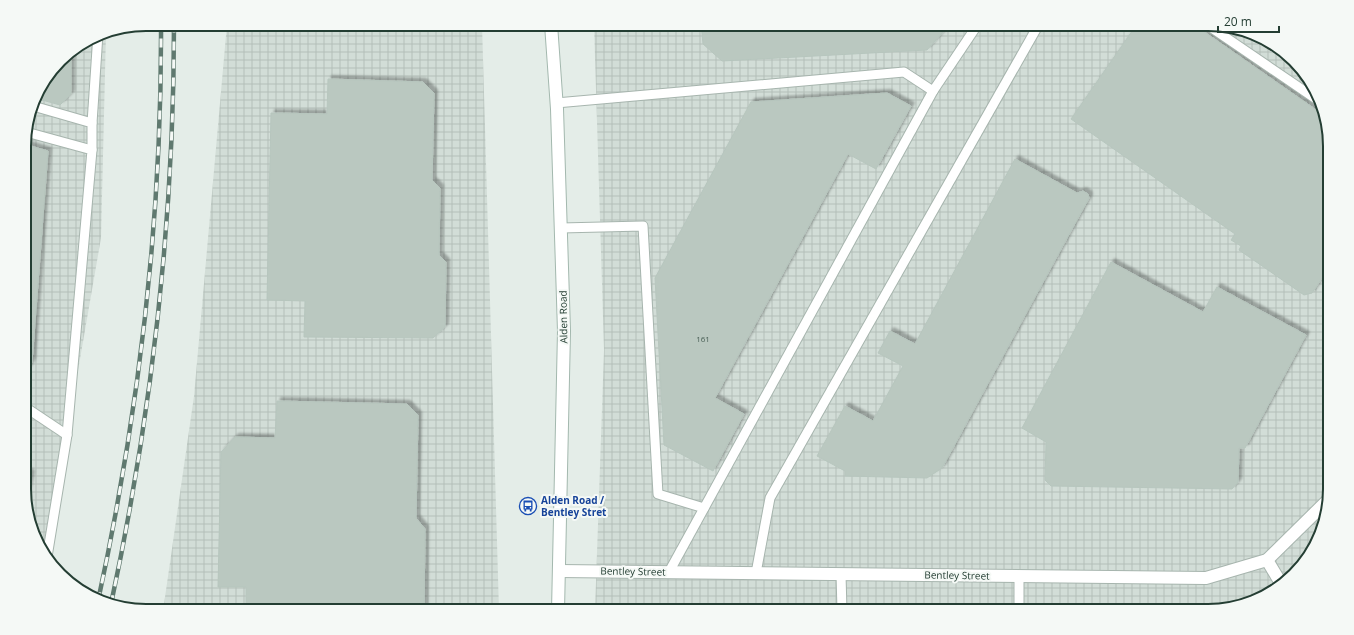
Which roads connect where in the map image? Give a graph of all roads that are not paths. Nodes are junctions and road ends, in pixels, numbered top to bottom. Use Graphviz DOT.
graph roads {
  1 [pos="551,31"];
  2 [pos="973,31"];
  3 [pos="1035,31"];
  4 [pos="1217,32"];
  5 [pos="97,42"];
  6 [pos="933,91"];
  7 [pos="1311,96"];
  8 [pos="556,103"];
  9 [pos="38,107"];
  10 [pos="92,123"];
  11 [pos="32,134"];
  12 [pos="92,150"];
  13 [pos="561,228"];
  14 [pos="31,411"];
  15 [pos="67,435"];
  16 [pos="1322,506"];
  17 [pos="704,508"];
  18 [pos="48,550"];
  19 [pos="1267,560"];
  20 [pos="559,571"];
  21 [pos="669,572"];
  22 [pos="756,573"];
  23 [pos="841,574"];
  24 [pos="1019,576"];
  25 [pos="1279,579"];
  26 [pos="558,604"];
  27 [pos="842,604"];
  28 [pos="1019,604"];
  1 -- 8 [label="street, Alden Road"];
  2 -- 6 [label="lane"];
  3 -- 22 [label="lane"];
  4 -- 7 [label="lane"];
  5 -- 10 [label="lane"];
  6 -- 8 [label="lane"];
  6 -- 17 [label="lane"];
  8 -- 13 [label="street, Alden Road"];
  9 -- 10 [label="lane"];
  10 -- 12 [label="lane"];
  11 -- 12 [label="lane"];
  12 -- 15 [label="lane"];
  13 -- 17 [label="lane"];
  13 -- 20 [label="street, Alden Road"];
  14 -- 15 [label="lane"];
  15 -- 18 [label="lane"];
  16 -- 19 [label="street, Bentley Street"];
  17 -- 21 [label="lane"];
  19 -- 24 [label="street, Bentley Street"];
  19 -- 25 [label="street"];
  20 -- 21 [label="street, Bentley Street"];
  20 -- 26 [label="street, Alden Road"];
  21 -- 22 [label="street, Bentley Street"];
  22 -- 23 [label="street, Bentley Street"];
  23 -- 24 [label="street, Bentley Street"];
  23 -- 27 [label="lane"];
  24 -- 28 [label="lane"];
}
